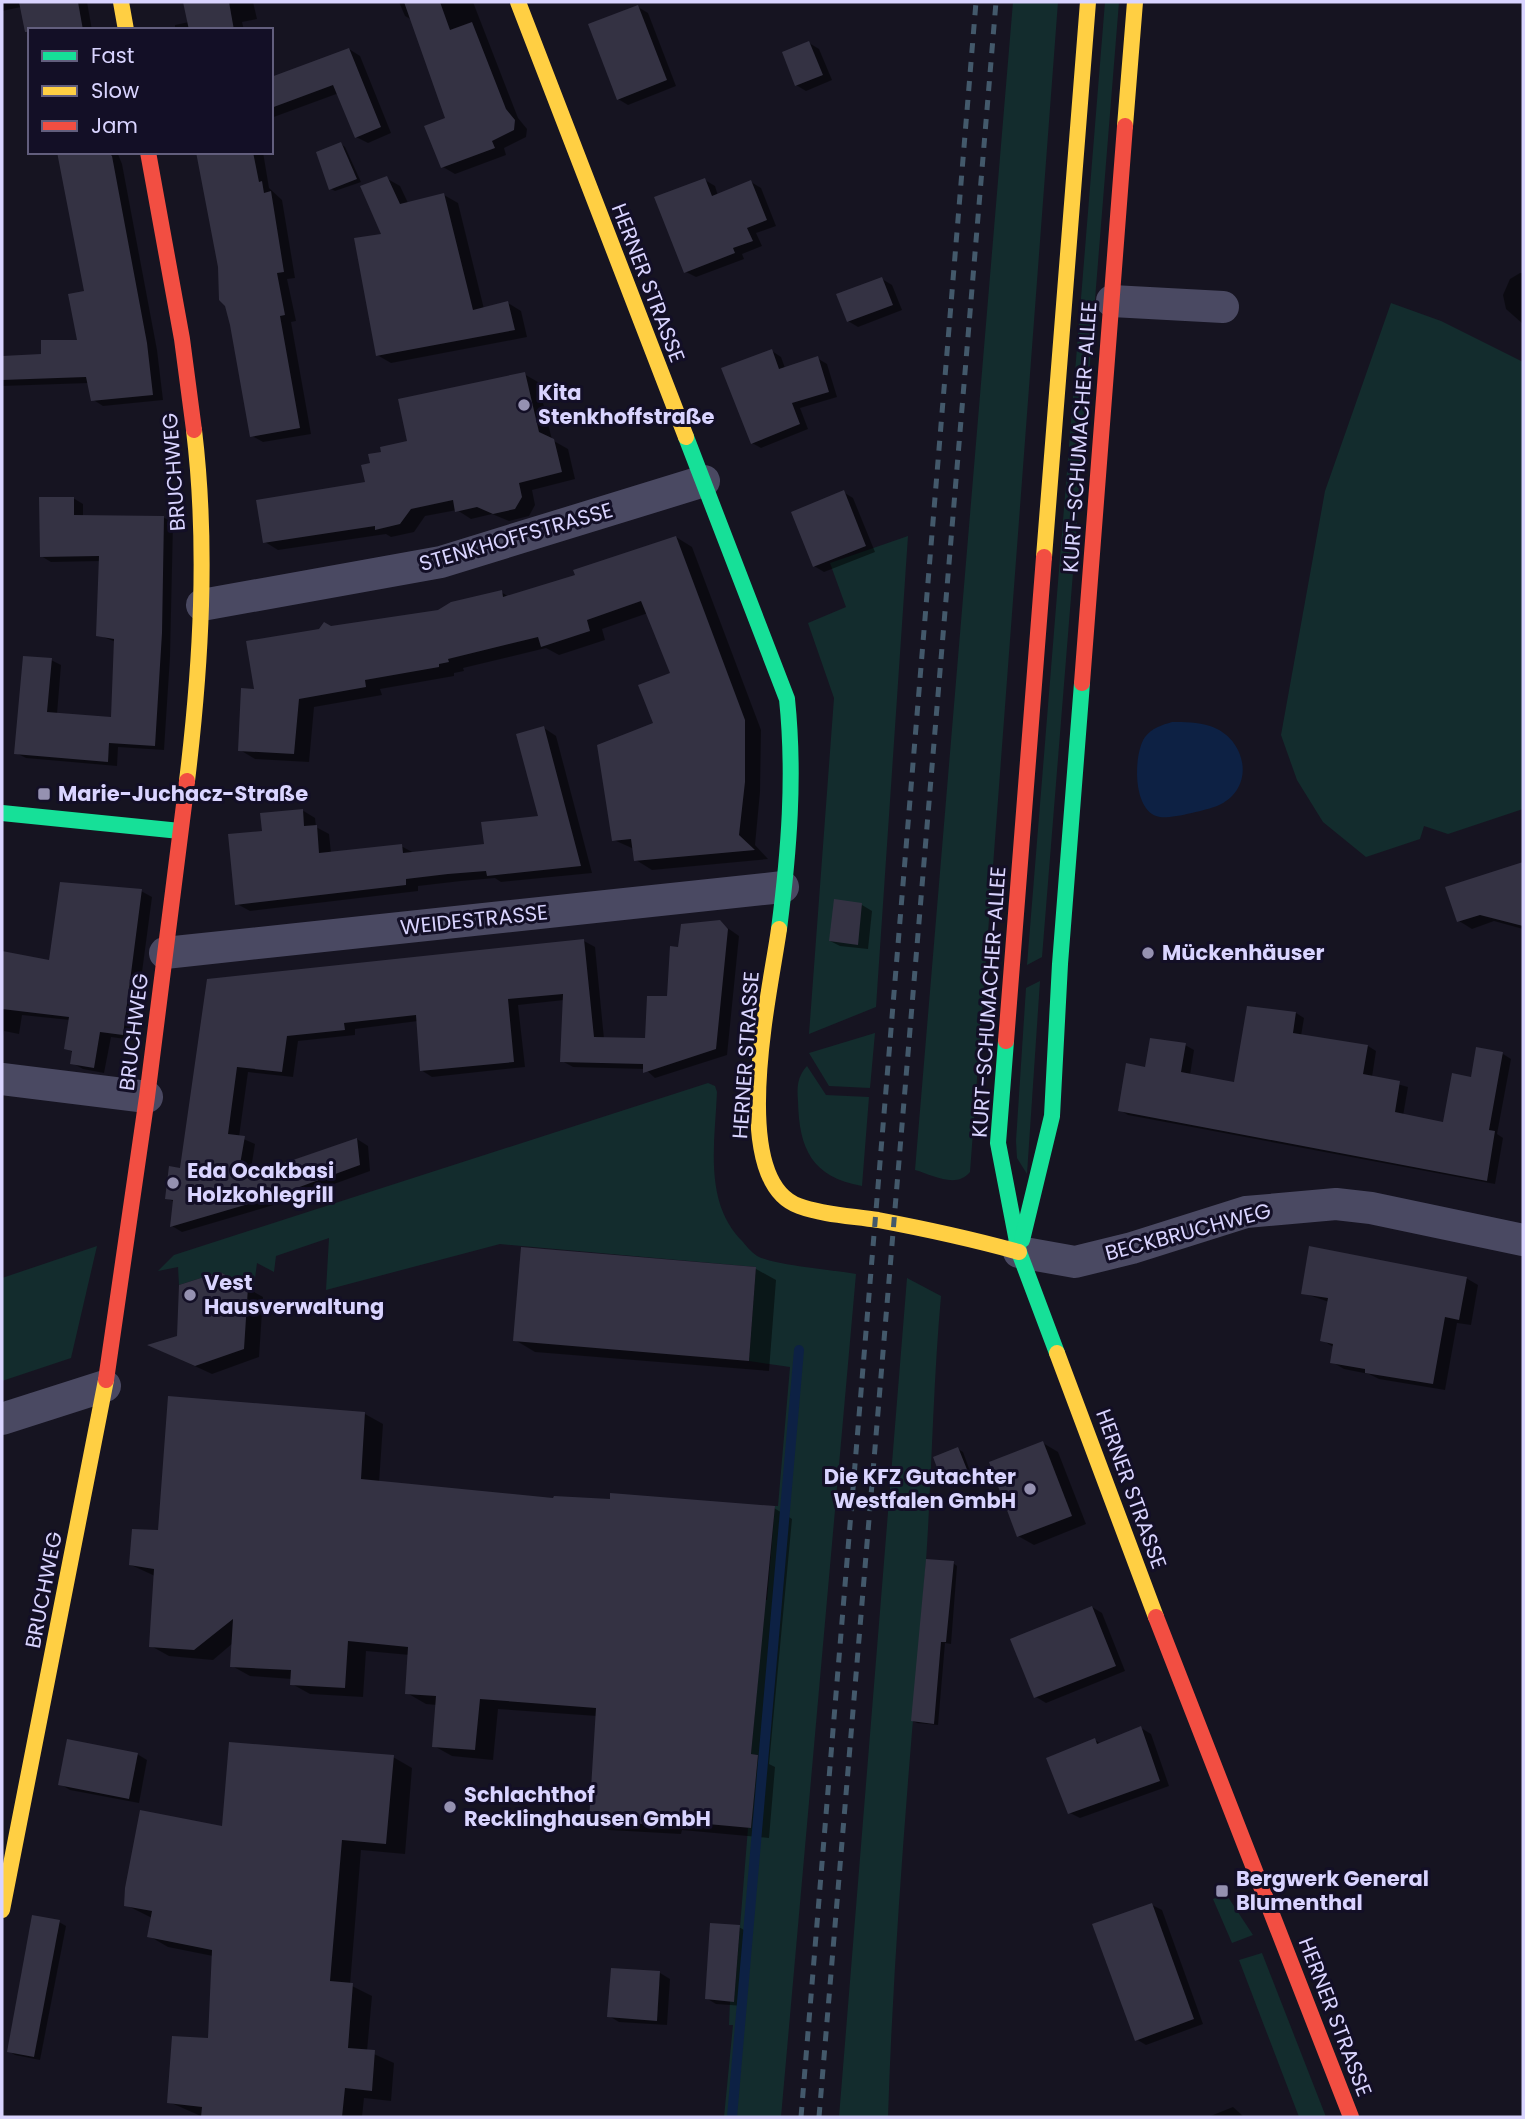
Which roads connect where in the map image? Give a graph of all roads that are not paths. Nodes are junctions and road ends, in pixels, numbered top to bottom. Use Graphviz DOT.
graph roads {
  1 [pos="121,2"];
  2 [pos="517,2"];
  3 [pos="1088,2"];
  4 [pos="1135,2"];
  5 [pos="126,28"];
  6 [pos="148,154"];
  7 [pos="1112,300"];
  8 [pos="1223,307"];
  9 [pos="704,481"];
  10 [pos="202,605"];
  11 [pos="2,813"];
  12 [pos="180,831"];
  13 [pos="783,887"];
  14 [pos="164,953"];
  15 [pos="2,1079"];
  16 [pos="147,1097"];
  17 [pos="1523,1240"];
  18 [pos="1019,1252"];
  19 [pos="105,1386"];
  20 [pos="2,1419"];
  21 [pos="2,1910"];
  22 [pos="1352,2117"];
  1 -- 5 [label="main road"];
  2 -- 9 [label="main road, HERNER STRASSE"];
  3 -- 18 [label="main road, KURT-SCHUMACHER-ALLEE"];
  4 -- 7 [label="main road, KURT-SCHUMACHER-ALLEE"];
  6 -- 10 [label="main road, BRUCHWEG"];
  7 -- 8 [label="street"];
  7 -- 18 [label="main road, KURT-SCHUMACHER-ALLEE"];
  9 -- 10 [label="street, STENKHOFFSTRASSE"];
  9 -- 13 [label="main road, HERNER STRASSE"];
  10 -- 12 [label="main road, BRUCHWEG"];
  11 -- 12 [label="main road"];
  12 -- 14 [label="main road, BRUCHWEG"];
  13 -- 14 [label="street, WEIDESTRASSE"];
  13 -- 18 [label="main road, HERNER STRASSE"];
  14 -- 16 [label="main road, BRUCHWEG"];
  15 -- 16 [label="street"];
  16 -- 19 [label="main road, BRUCHWEG"];
  17 -- 18 [label="street, BECKBRUCHWEG"];
  18 -- 22 [label="main road, HERNER STRASSE"];
  19 -- 20 [label="street"];
  19 -- 21 [label="main road, BRUCHWEG"];
}
